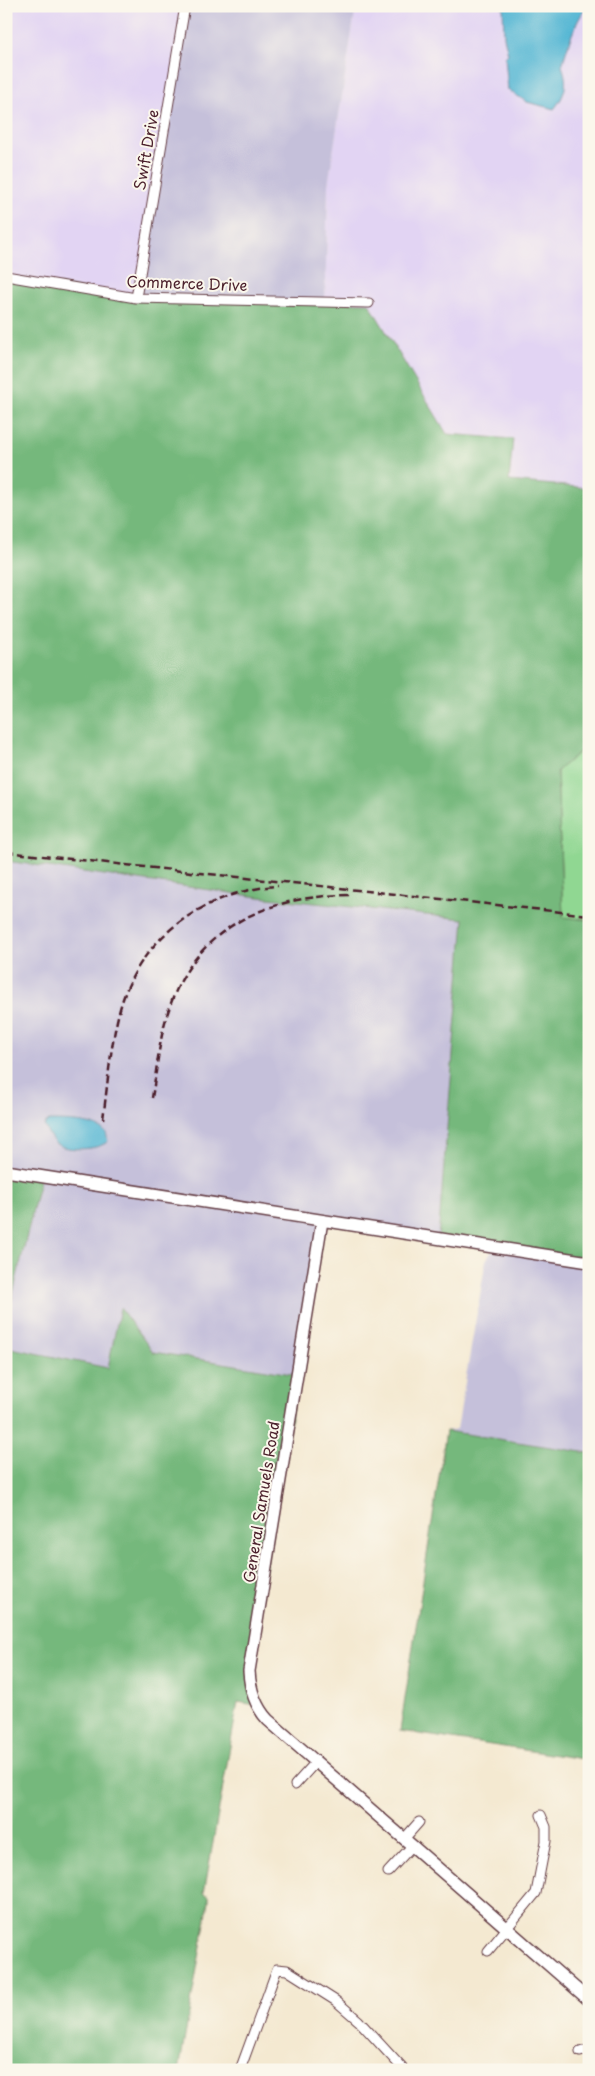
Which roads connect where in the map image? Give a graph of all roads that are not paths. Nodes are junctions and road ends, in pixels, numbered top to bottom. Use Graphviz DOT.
graph roads {
  1 [pos="185,6"];
  2 [pos="6,276"];
  3 [pos="136,298"];
  4 [pos="369,303"];
  5 [pos="6,1171"];
  6 [pos="322,1221"];
  7 [pos="589,1262"];
  8 [pos="315,1763"];
  9 [pos="296,1785"];
  10 [pos="541,1815"];
  11 [pos="419,1822"];
  12 [pos="408,1842"];
  13 [pos="388,1872"];
  14 [pos="507,1930"];
  15 [pos="488,1951"];
  16 [pos="589,2000"];
  17 [pos="240,2070"];
  18 [pos="404,2070"];
  1 -- 3 [label="street, Swift Drive"];
  2 -- 3 [label="street, Commerce Drive"];
  3 -- 4 [label="street, Commerce Drive"];
  5 -- 6 [label="street"];
  6 -- 7 [label="street"];
  6 -- 8 [label="street, General Samuels Road"];
  8 -- 9 [label="street"];
  8 -- 12 [label="street, General Samuels Road"];
  10 -- 14 [label="street"];
  11 -- 12 [label="street"];
  12 -- 13 [label="street"];
  12 -- 14 [label="street, General Samuels Road"];
  14 -- 15 [label="street"];
  14 -- 16 [label="street, General Samuels Road"];
  17 -- 18 [label="street"];
}
